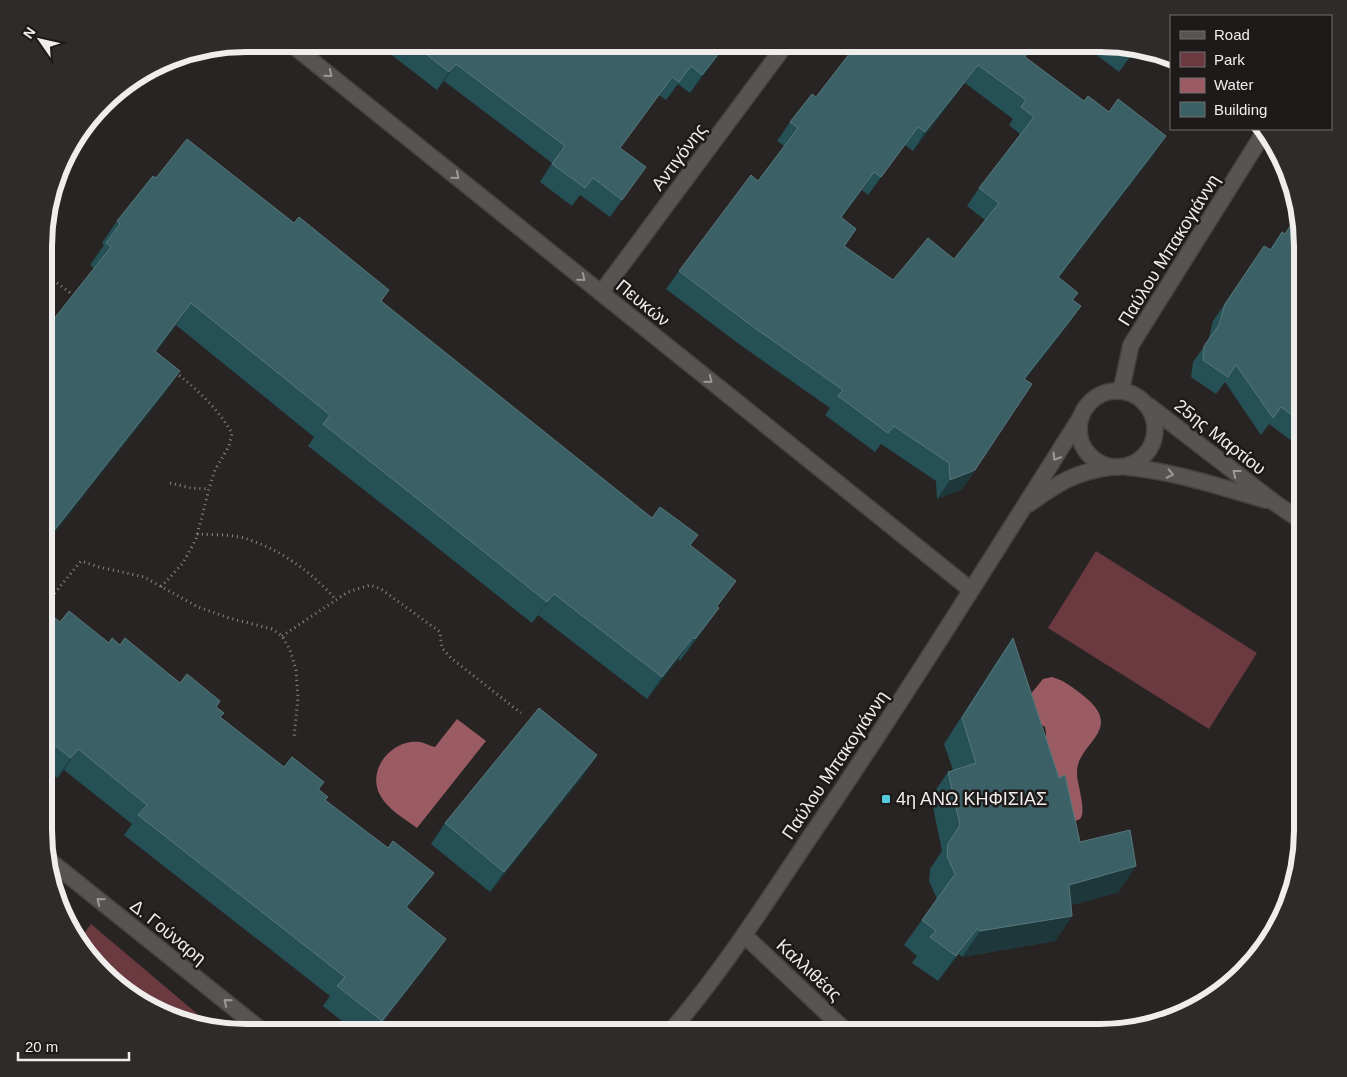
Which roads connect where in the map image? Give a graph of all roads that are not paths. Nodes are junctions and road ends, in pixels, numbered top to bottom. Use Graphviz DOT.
graph roads {
  1 [pos="305,52"];
  2 [pos="780,52"];
  3 [pos="1261,138"];
  4 [pos="601,293"];
  5 [pos="1121,391"];
  6 [pos="1143,401"];
  7 [pos="1082,415"];
  8 [pos="1117,467"];
  9 [pos="1275,503"];
  10 [pos="1022,510"];
  11 [pos="1294,516"];
  12 [pos="971,590"];
  13 [pos="56,866"];
  14 [pos="744,935"];
  15 [pos="254,1024"];
  16 [pos="677,1024"];
  17 [pos="838,1024"];
  1 -- 4 [label="street, Πευκών, one-way"];
  2 -- 4 [label="street, Αντιγόνης"];
  3 -- 5 [label="street, Παύλου Μπακογιάννη"];
  4 -- 12 [label="street, Πευκών, one-way"];
  5 -- 6 [label="street"];
  5 -- 7 [label="street"];
  6 -- 8 [label="street"];
  9 -- 6 [label="street, 25ης Μαρτίου, one-way"];
  7 -- 8 [label="street"];
  7 -- 10 [label="street, Παύλου Μπακογιάννη, one-way"];
  8 -- 9 [label="street, 25ης Μαρτίου, one-way"];
  8 -- 10 [label="street, Παύλου Μπακογιάννη"];
  9 -- 11 [label="street, 25ης Μαρτίου"];
  10 -- 12 [label="street, Παύλου Μπακογιάννη"];
  12 -- 14 [label="street, Παύλου Μπακογιάννη"];
  15 -- 13 [label="street, Δ. Γούναρη, one-way"];
  14 -- 16 [label="street, Παύλου Μπακογιάννη"];
  14 -- 17 [label="street, Καλλιθέας"];
}
